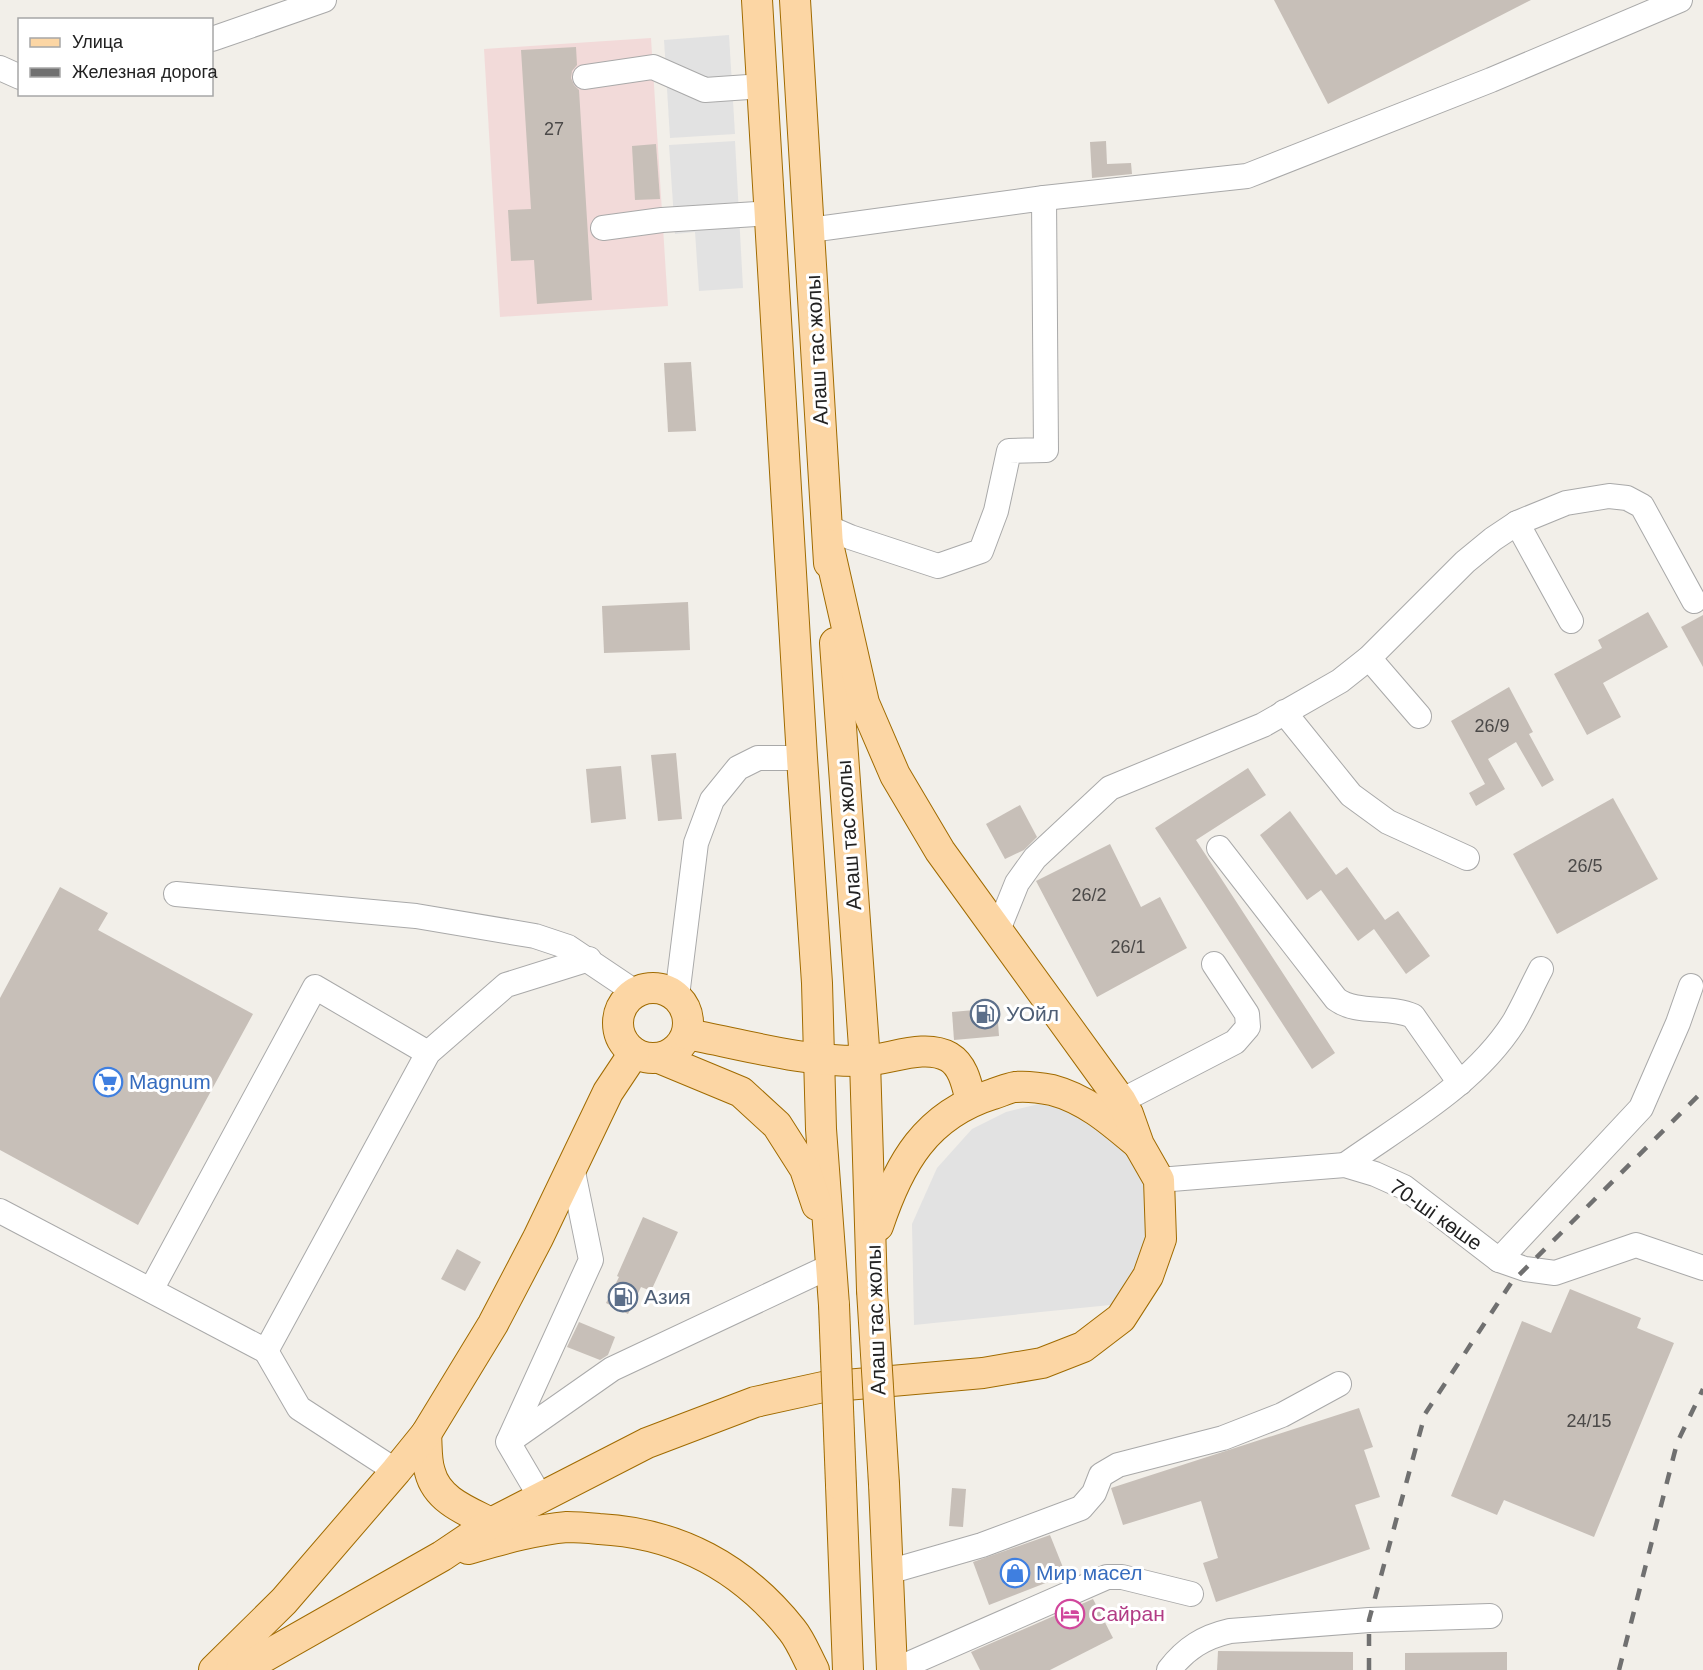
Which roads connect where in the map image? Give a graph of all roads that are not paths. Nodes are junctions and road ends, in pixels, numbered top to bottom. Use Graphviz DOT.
graph roads {
  1 [pos="324,0"];
  2 [pos="757,0"];
  3 [pos="795,0"];
  4 [pos="1680,0"];
  5 [pos="213,39"];
  6 [pos="0,68"];
  7 [pos="18,76"];
  8 [pos="585,77"];
  9 [pos="763,86"];
  10 [pos="1044,198"];
  11 [pos="771,213"];
  12 [pos="603,228"];
  13 [pos="810,230"];
  14 [pos="1517,523"];
  15 [pos="827,536"];
  16 [pos="1694,601"];
  17 [pos="1571,621"];
  18 [pos="1369,658"];
  19 [pos="1284,712"];
  20 [pos="1419,716"];
  21 [pos="802,758"];
  22 [pos="1219,849"];
  23 [pos="1467,858"];
  24 [pos="176,894"];
  25 [pos="998,930"];
  26 [pos="589,959"];
  27 [pos="1214,964"];
  28 [pos="1541,969"];
  29 [pos="1691,986"];
  30 [pos="635,992"];
  31 [pos="677,996"];
  32 [pos="687,1034"];
  33 [pos="428,1053"];
  34 [pos="646,1055"];
  35 [pos="819,1060"];
  36 [pos="865,1061"];
  37 [pos="1460,1083"];
  38 [pos="971,1101"];
  39 [pos="1121,1101"];
  40 [pos="1139,1145"];
  41 [pos="1345,1165"];
  42 [pos="572,1167"];
  43 [pos="1159,1180"];
  44 [pos="0,1211"];
  45 [pos="872,1244"];
  46 [pos="830,1253"];
  47 [pos="1498,1260"];
  48 [pos="1703,1268"];
  49 [pos="151,1290"];
  50 [pos="266,1351"];
  51 [pos="1339,1384"];
  52 [pos="426,1434"];
  53 [pos="508,1442"];
  54 [pos="396,1471"];
  55 [pos="541,1498"];
  56 [pos="490,1523"];
  57 [pos="442,1556"];
  58 [pos="888,1572"];
  59 [pos="1191,1594"];
  60 [pos="1490,1616"];
  61 [pos="214,1670"];
  62 [pos="241,1670"];
  63 [pos="814,1670"];
  64 [pos="848,1670"];
  65 [pos="893,1670"];
  66 [pos="1169,1670"];
  1 -- 5 [label="lane"];
  2 -- 9 [label="main road, Алаш тас жолы"];
  3 -- 13 [label="main road, Алаш тас жолы"];
  4 -- 10 [label="lane"];
  6 -- 7 [label="lane"];
  8 -- 9 [label="lane"];
  9 -- 11 [label="main road, Алаш тас жолы"];
  10 -- 13 [label="lane"];
  10 -- 15 [label="lane"];
  11 -- 12 [label="lane"];
  11 -- 21 [label="main road, Алаш тас жолы"];
  13 -- 15 [label="main road, Алаш тас жолы"];
  14 -- 16 [label="lane"];
  14 -- 17 [label="lane"];
  14 -- 18 [label="lane"];
  15 -- 25 [label="main road"];
  15 -- 36 [label="main road, Алаш тас жолы"];
  18 -- 19 [label="lane"];
  18 -- 20 [label="lane"];
  19 -- 23 [label="lane"];
  19 -- 25 [label="lane"];
  21 -- 31 [label="lane"];
  21 -- 35 [label="main road, Алаш тас жолы"];
  22 -- 37 [label="lane"];
  24 -- 26 [label="lane"];
  25 -- 39 [label="main road"];
  26 -- 30 [label="lane"];
  26 -- 33 [label="lane"];
  27 -- 39 [label="lane"];
  28 -- 37 [label="lane"];
  29 -- 47 [label="lane"];
  30 -- 31 [label="main road"];
  30 -- 34 [label="main road"];
  31 -- 32 [label="main road"];
  32 -- 34 [label="main road"];
  32 -- 35 [label="main road"];
  33 -- 49 [label="lane"];
  33 -- 50 [label="lane"];
  34 -- 42 [label="main road"];
  34 -- 46 [label="main road"];
  35 -- 36 [label="main road"];
  35 -- 46 [label="main road, Алаш тас жолы"];
  36 -- 38 [label="main road"];
  36 -- 45 [label="main road, Алаш тас жолы"];
  37 -- 41 [label="lane"];
  38 -- 40 [label="main road"];
  38 -- 45 [label="main road"];
  39 -- 40 [label="main road"];
  40 -- 43 [label="main road"];
  41 -- 43 [label="lane, 70-ші көше"];
  41 -- 47 [label="lane, 70-ші көше"];
  42 -- 52 [label="main road"];
  42 -- 53 [label="lane"];
  43 -- 55 [label="main road"];
  44 -- 49 [label="lane"];
  45 -- 58 [label="main road, Алаш тас жолы, bridge"];
  46 -- 53 [label="lane"];
  46 -- 64 [label="main road, Алаш тас жолы, bridge"];
  47 -- 48 [label="lane, 70-ші көше"];
  49 -- 50 [label="lane"];
  50 -- 54 [label="lane"];
  51 -- 58 [label="lane"];
  52 -- 54 [label="main road"];
  52 -- 56 [label="main road"];
  53 -- 55 [label="lane"];
  54 -- 61 [label="main road"];
  55 -- 56 [label="main road"];
  56 -- 57 [label="main road"];
  57 -- 62 [label="main road"];
  57 -- 63 [label="main road"];
  58 -- 65 [label="main road, Алаш тас жолы"];
  59 -- 65 [label="lane"];
  60 -- 66 [label="lane"];
}
